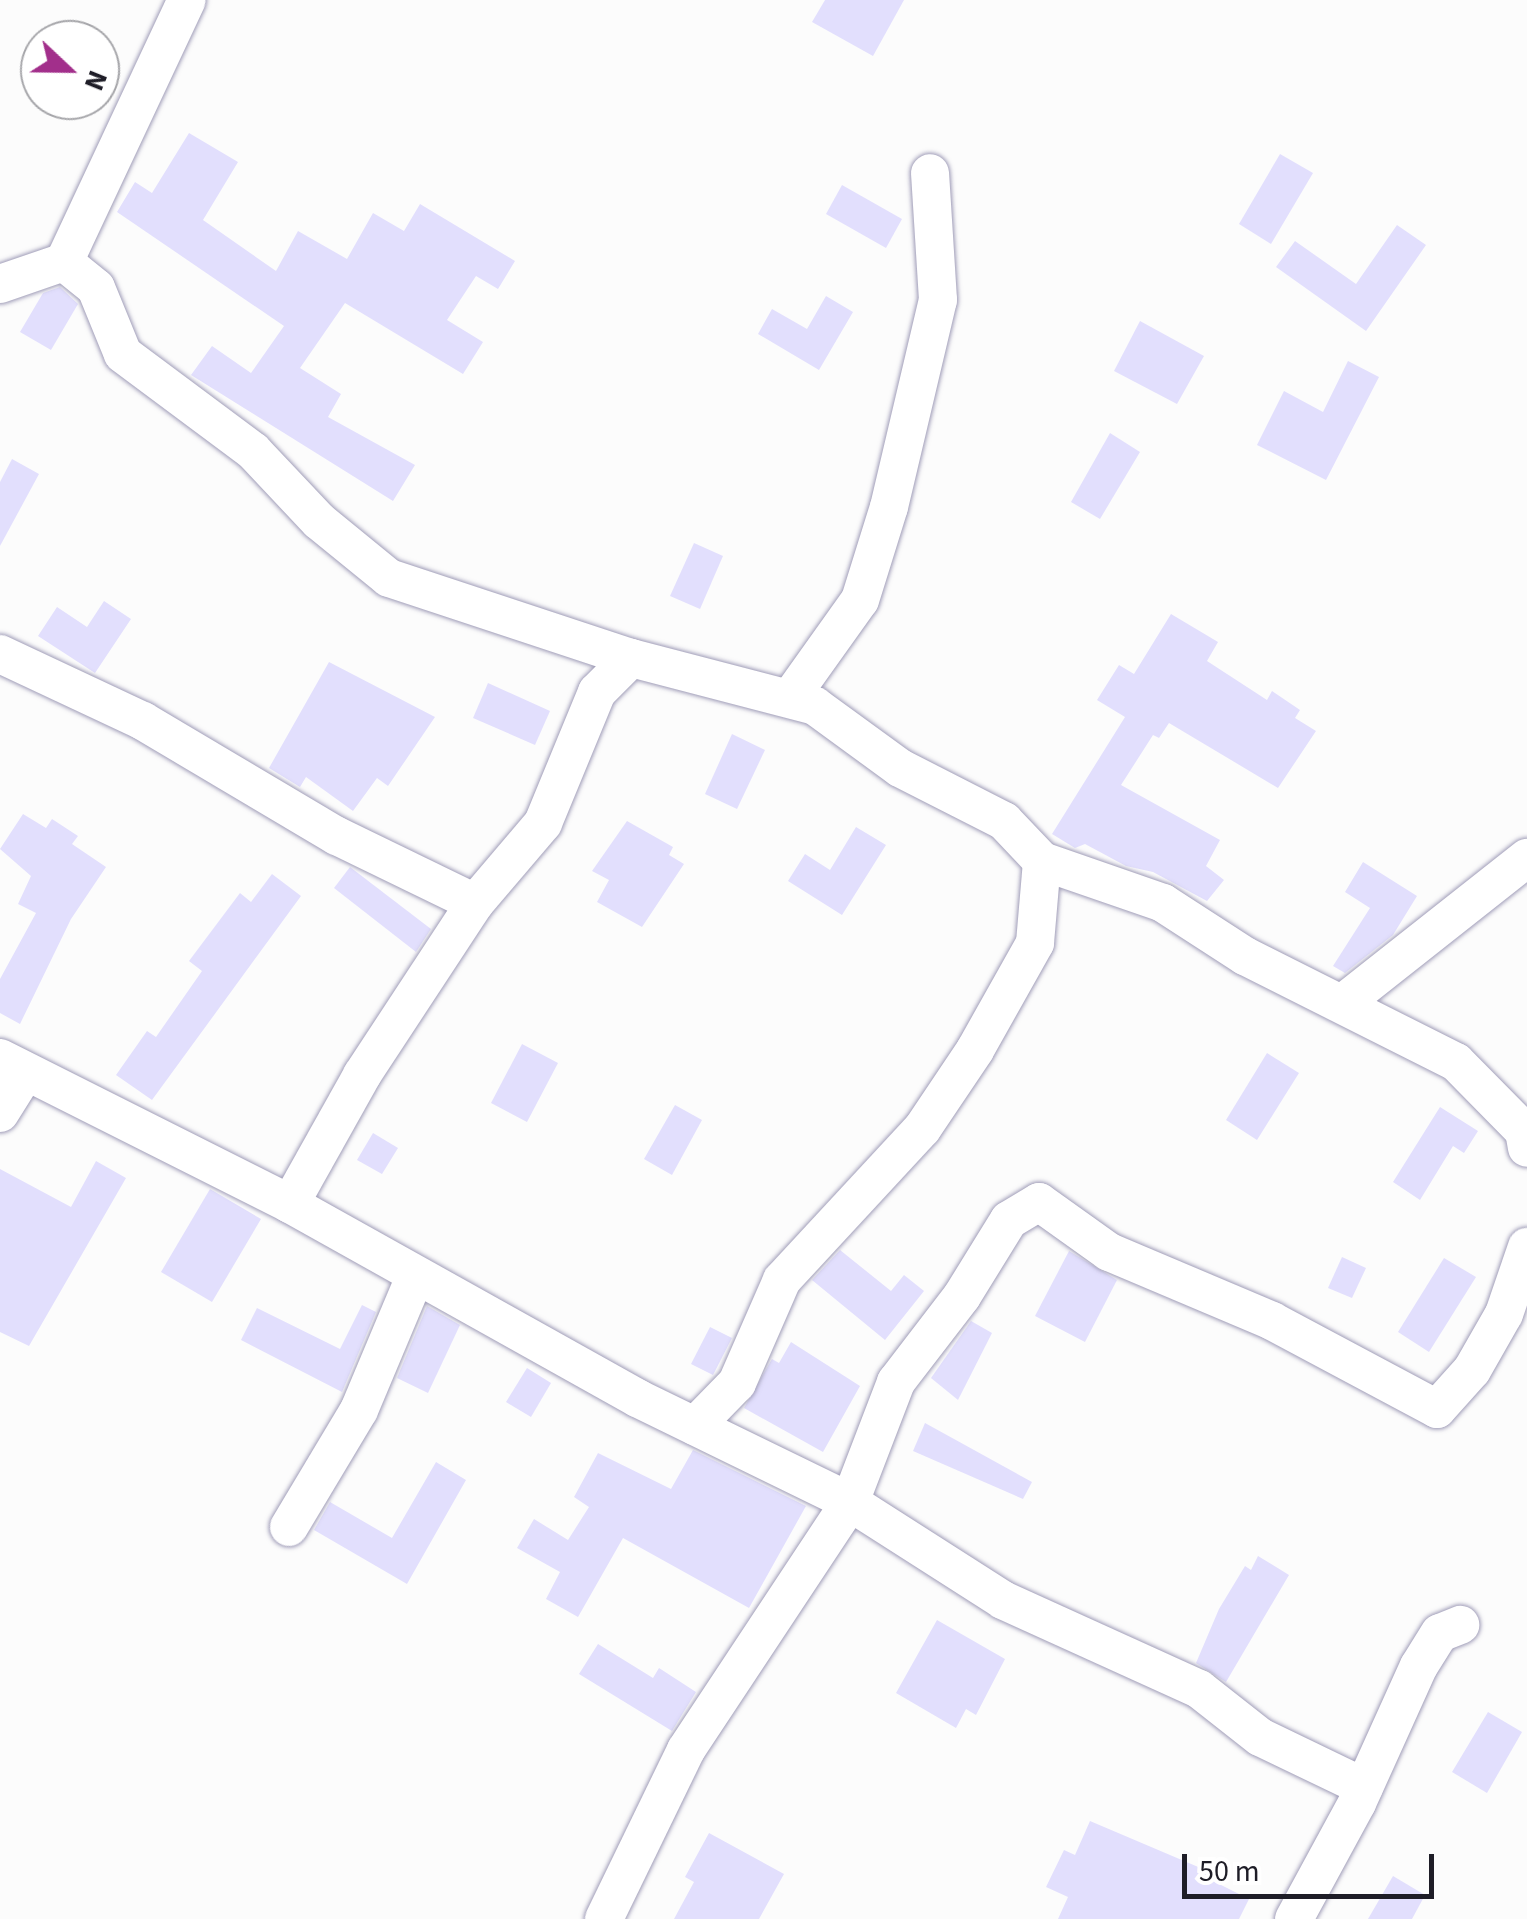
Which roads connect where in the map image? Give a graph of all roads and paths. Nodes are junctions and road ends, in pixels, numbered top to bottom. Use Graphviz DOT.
graph roads {
  1 [pos="188,0"];
  2 [pos="930,172"];
  3 [pos="64,262"];
  4 [pos="0,284"];
  5 [pos="0,654"];
  6 [pos="632,658"];
  7 [pos="790,698"];
  8 [pos="1526,860"];
  9 [pos="1042,861"];
  10 [pos="474,903"];
  11 [pos="1342,1004"];
  12 [pos="13,1065"];
  13 [pos="0,1113"];
  14 [pos="1527,1148"];
  15 [pos="290,1204"];
  16 [pos="1527,1246"];
  17 [pos="415,1277"];
  18 [pos="695,1426"];
  19 [pos="850,1502"];
  20 [pos="289,1526"];
  21 [pos="1460,1625"];
  22 [pos="1364,1786"];
  23 [pos="604,1919"];
  24 [pos="1294,1919"];
  1 -- 3 [label="street"];
  2 -- 7 [label="street"];
  3 -- 4 [label="street"];
  3 -- 6 [label="street"];
  5 -- 10 [label="street"];
  6 -- 7 [label="street"];
  6 -- 10 [label="street"];
  7 -- 9 [label="street"];
  8 -- 11 [label="street"];
  9 -- 11 [label="street"];
  9 -- 18 [label="street"];
  10 -- 15 [label="street"];
  11 -- 14 [label="street"];
  12 -- 13 [label="street"];
  12 -- 15 [label="street"];
  15 -- 17 [label="street"];
  16 -- 19 [label="street"];
  17 -- 18 [label="street"];
  17 -- 20 [label="street"];
  18 -- 19 [label="street"];
  19 -- 22 [label="street"];
  19 -- 23 [label="street"];
  21 -- 22 [label="street"];
  22 -- 24 [label="street"];
}
